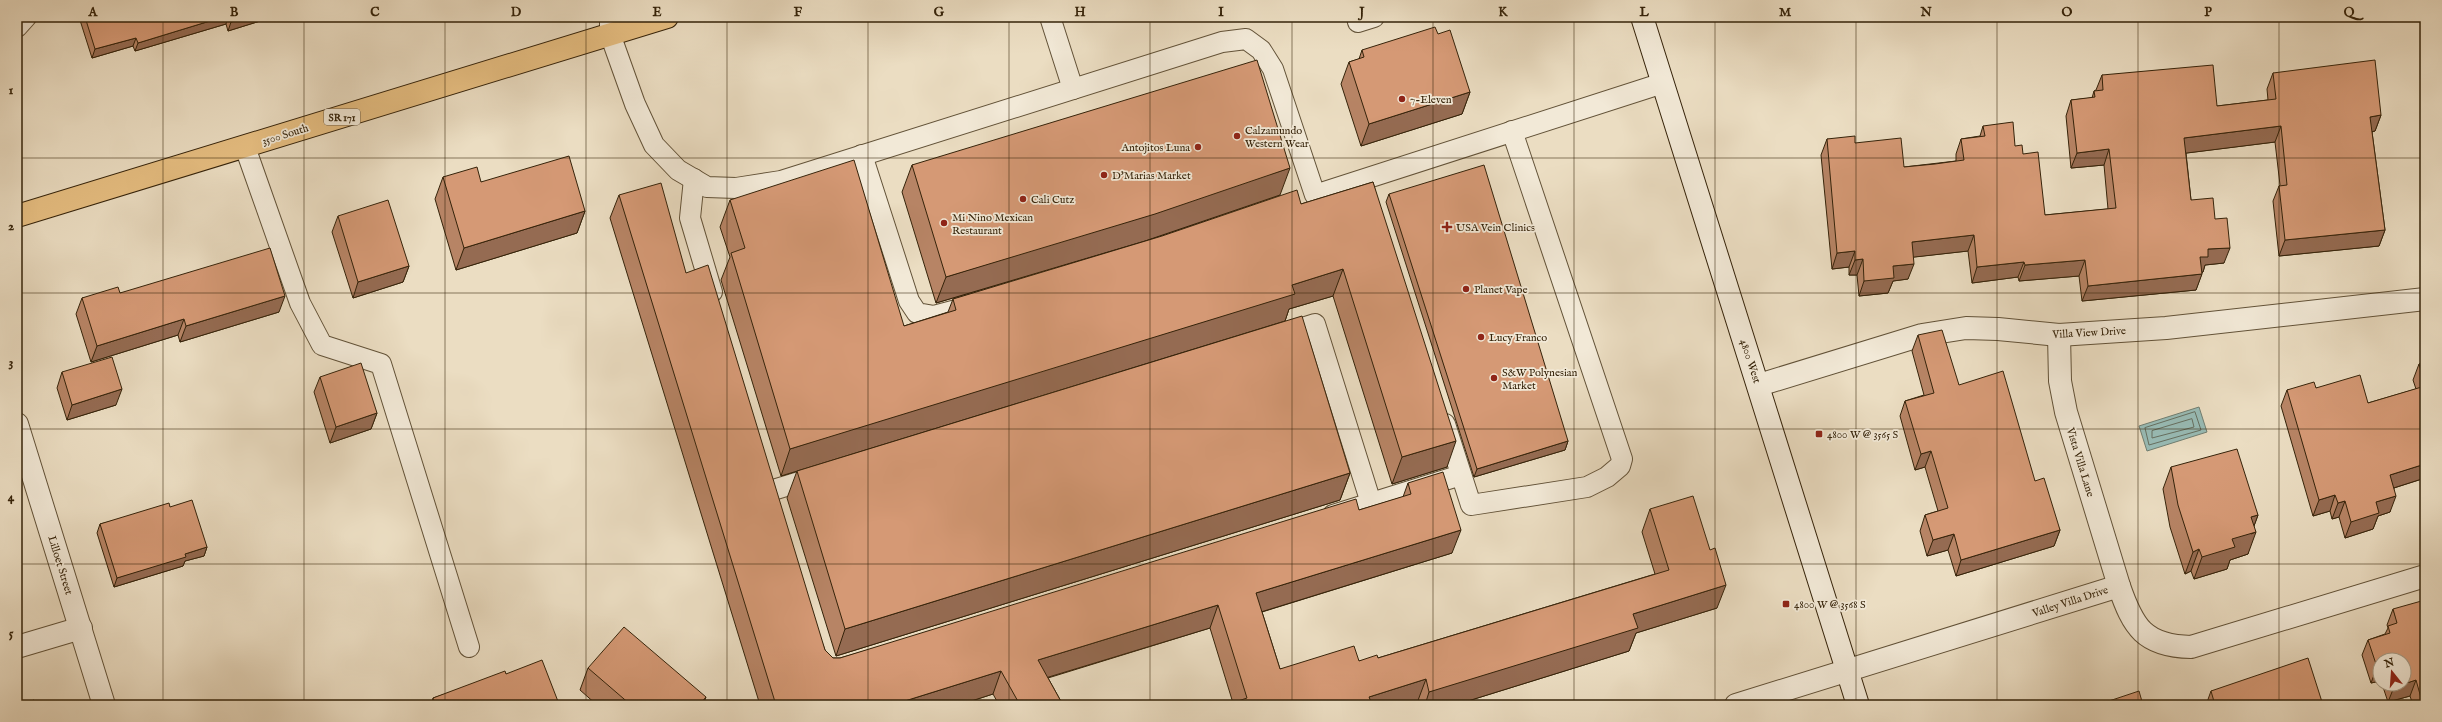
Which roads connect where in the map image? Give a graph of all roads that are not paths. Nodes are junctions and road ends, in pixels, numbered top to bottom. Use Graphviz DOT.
graph roads {
  1 [pos="26,17"];
  2 [pos="596,17"];
  3 [pos="667,17"];
  4 [pos="1050,17"];
  5 [pos="1357,17"];
  6 [pos="1374,17"];
  7 [pos="1646,18"];
  8 [pos="17,26"];
  9 [pos="610,26"];
  10 [pos="1663,83"];
  11 [pos="1073,89"];
  12 [pos="1512,131"];
  13 [pos="244,147"];
  14 [pos="862,155"];
  15 [pos="694,179"];
  16 [pos="17,216"];
  17 [pos="2425,299"];
  18 [pos="985,302"];
  19 [pos="718,311"];
  20 [pos="2059,335"];
  21 [pos="1262,340"];
  22 [pos="1759,385"];
  23 [pos="1439,407"];
  24 [pos="17,424"];
  25 [pos="834,471"];
  26 [pos="1461,475"];
  27 [pos="773,490"];
  28 [pos="1371,504"];
  29 [pos="1318,520"];
  30 [pos="2425,576"];
  31 [pos="2119,586"];
  32 [pos="81,628"];
  33 [pos="17,647"];
  34 [pos="469,647"];
  35 [pos="1847,671"];
  36 [pos="104,705"];
  37 [pos="1736,705"];
  38 [pos="1858,705"];
  1 -- 8 [label="lane"];
  2 -- 9 [label="lane"];
  3 -- 9 [label="main road, 3500 South / SR 171"];
  4 -- 11 [label="lane"];
  5 -- 6 [label="lane"];
  7 -- 10 [label="street, 4800 West"];
  9 -- 13 [label="main road, 3500 South / SR 171"];
  9 -- 15 [label="lane"];
  10 -- 12 [label="lane"];
  10 -- 22 [label="street, 4800 West"];
  11 -- 12 [label="lane"];
  11 -- 14 [label="lane"];
  12 -- 26 [label="lane"];
  13 -- 16 [label="main road, 3500 South / SR 171"];
  13 -- 34 [label="lane"];
  14 -- 15 [label="lane"];
  14 -- 18 [label="lane"];
  15 -- 19 [label="lane"];
  17 -- 20 [label="street, Villa View Drive"];
  20 -- 22 [label="street, Villa View Drive"];
  20 -- 31 [label="street, Vista Villa Lane"];
  21 -- 28 [label="lane"];
  22 -- 35 [label="street, 4800 West"];
  23 -- 26 [label="lane"];
  24 -- 32 [label="street, Lilloet Street"];
  25 -- 27 [label="lane"];
  26 -- 28 [label="lane"];
  28 -- 29 [label="lane"];
  30 -- 31 [label="street, Valley Villa Drive"];
  31 -- 35 [label="street, Valley Villa Drive"];
  32 -- 33 [label="street"];
  32 -- 36 [label="street, Lilloet Street"];
  35 -- 37 [label="street, Valley Villa Drive"];
  35 -- 38 [label="street, 4800 West"];
}
